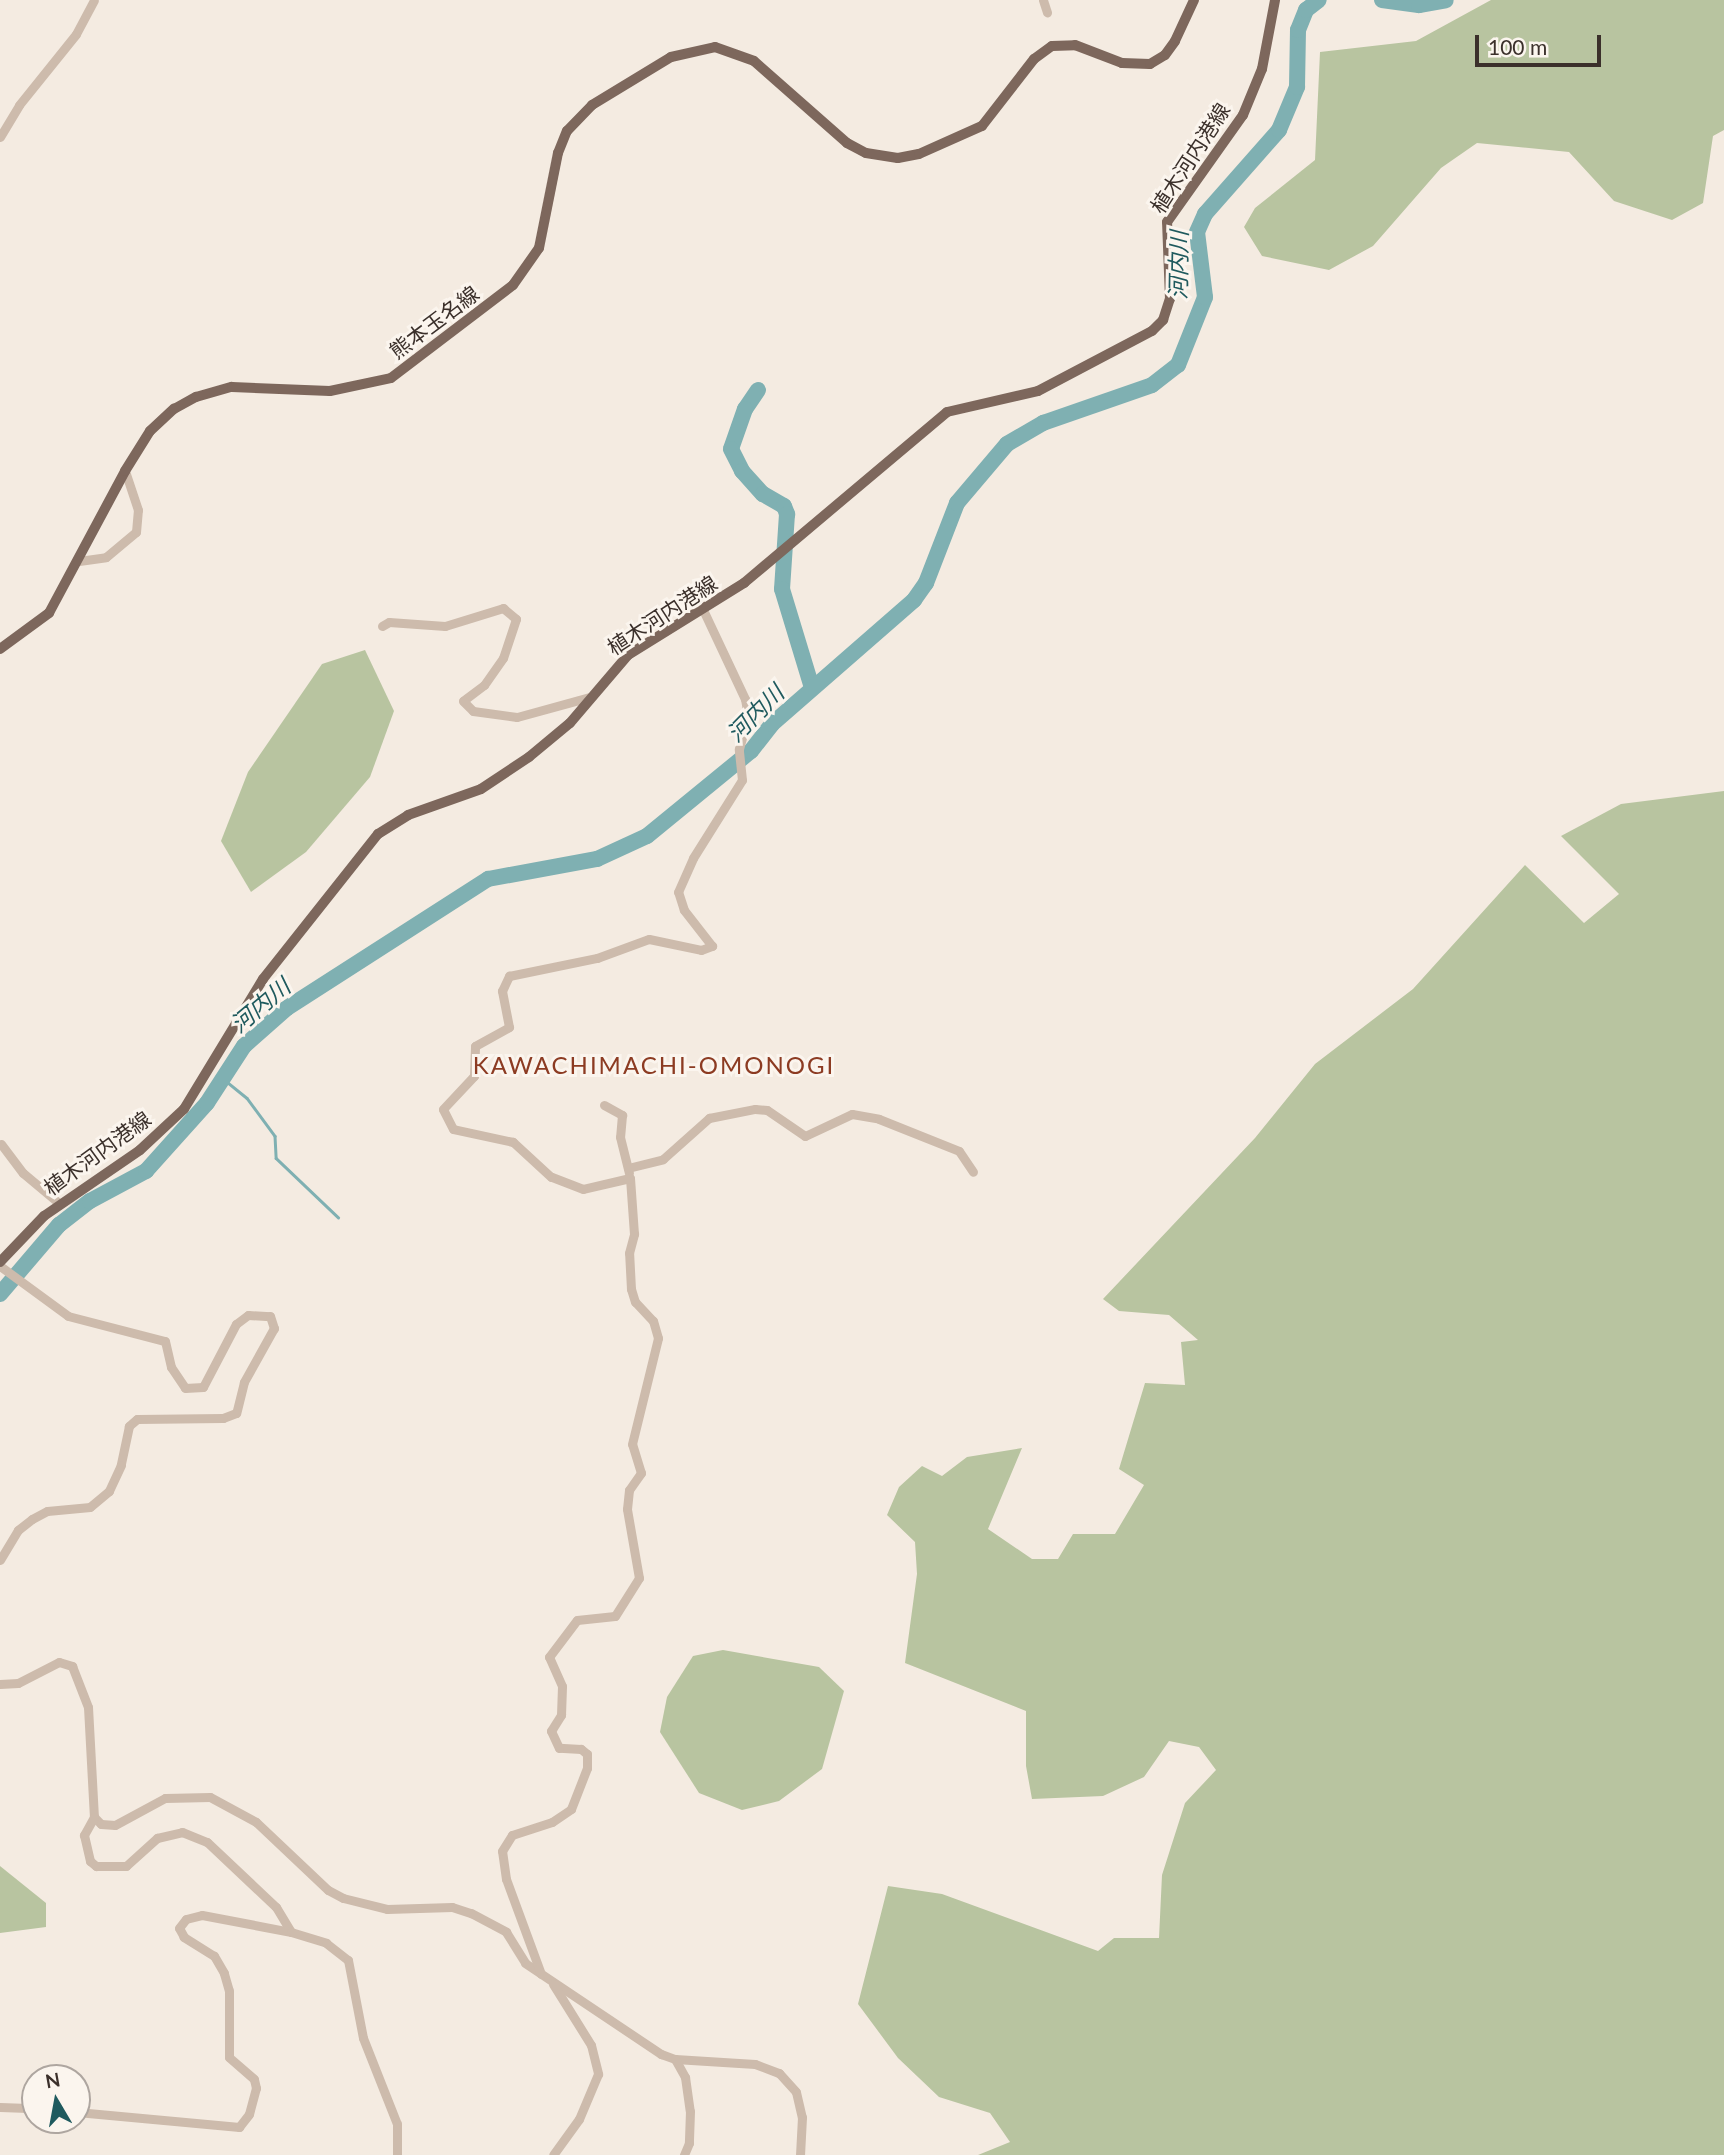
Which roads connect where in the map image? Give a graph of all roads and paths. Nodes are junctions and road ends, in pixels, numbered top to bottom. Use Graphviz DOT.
graph roads {
  1 [pos="94,0"];
  2 [pos="1043,0"];
  3 [pos="1194,0"];
  4 [pos="1275,0"];
  5 [pos="1047,12"];
  6 [pos="0,137"];
  7 [pos="125,471"];
  8 [pos="79,561"];
  9 [pos="704,612"];
  10 [pos="382,626"];
  11 [pos="0,649"];
  12 [pos="590,696"];
  13 [pos="604,1105"];
  14 [pos="1,1143"];
  15 [pos="973,1172"];
  16 [pos="629,1173"];
  17 [pos="60,1205"];
  18 [pos="2,1266"];
  19 [pos="0,1560"];
  20 [pos="0,1684"];
  21 [pos="94,1817"];
  22 [pos="291,1932"];
  23 [pos="541,1974"];
  24 [pos="550,1979"];
  25 [pos="675,2059"];
  26 [pos="0,2107"];
  27 [pos="21,2108"];
  28 [pos="91,2113"];
  29 [pos="397,2155"];
  30 [pos="553,2155"];
  31 [pos="684,2155"];
  32 [pos="800,2155"];
  1 -- 6 [label="street"];
  2 -- 5 [label="street"];
  3 -- 7 [label="main road, 熊本玉名線"];
  4 -- 9 [label="main road, 植木河内港線"];
  7 -- 8 [label="main road, 熊本玉名線"];
  7 -- 8 [label="street"];
  8 -- 11 [label="main road, 熊本玉名線"];
  9 -- 12 [label="main road, 植木河内港線"];
  9 -- 16 [label="street"];
  10 -- 12 [label="street"];
  12 -- 17 [label="main road, 植木河内港線"];
  13 -- 16 [label="street"];
  14 -- 17 [label="street"];
  15 -- 16 [label="street"];
  16 -- 23 [label="street"];
  17 -- 18 [label="main road, 植木河内港線"];
  18 -- 19 [label="street"];
  20 -- 21 [label="street"];
  21 -- 22 [label="street"];
  21 -- 23 [label="street"];
  22 -- 28 [label="street"];
  22 -- 29 [label="street"];
  23 -- 24 [label="street"];
  24 -- 25 [label="street"];
  24 -- 30 [label="street"];
  25 -- 31 [label="street"];
  25 -- 32 [label="street"];
  26 -- 27 [label="street"];
}
